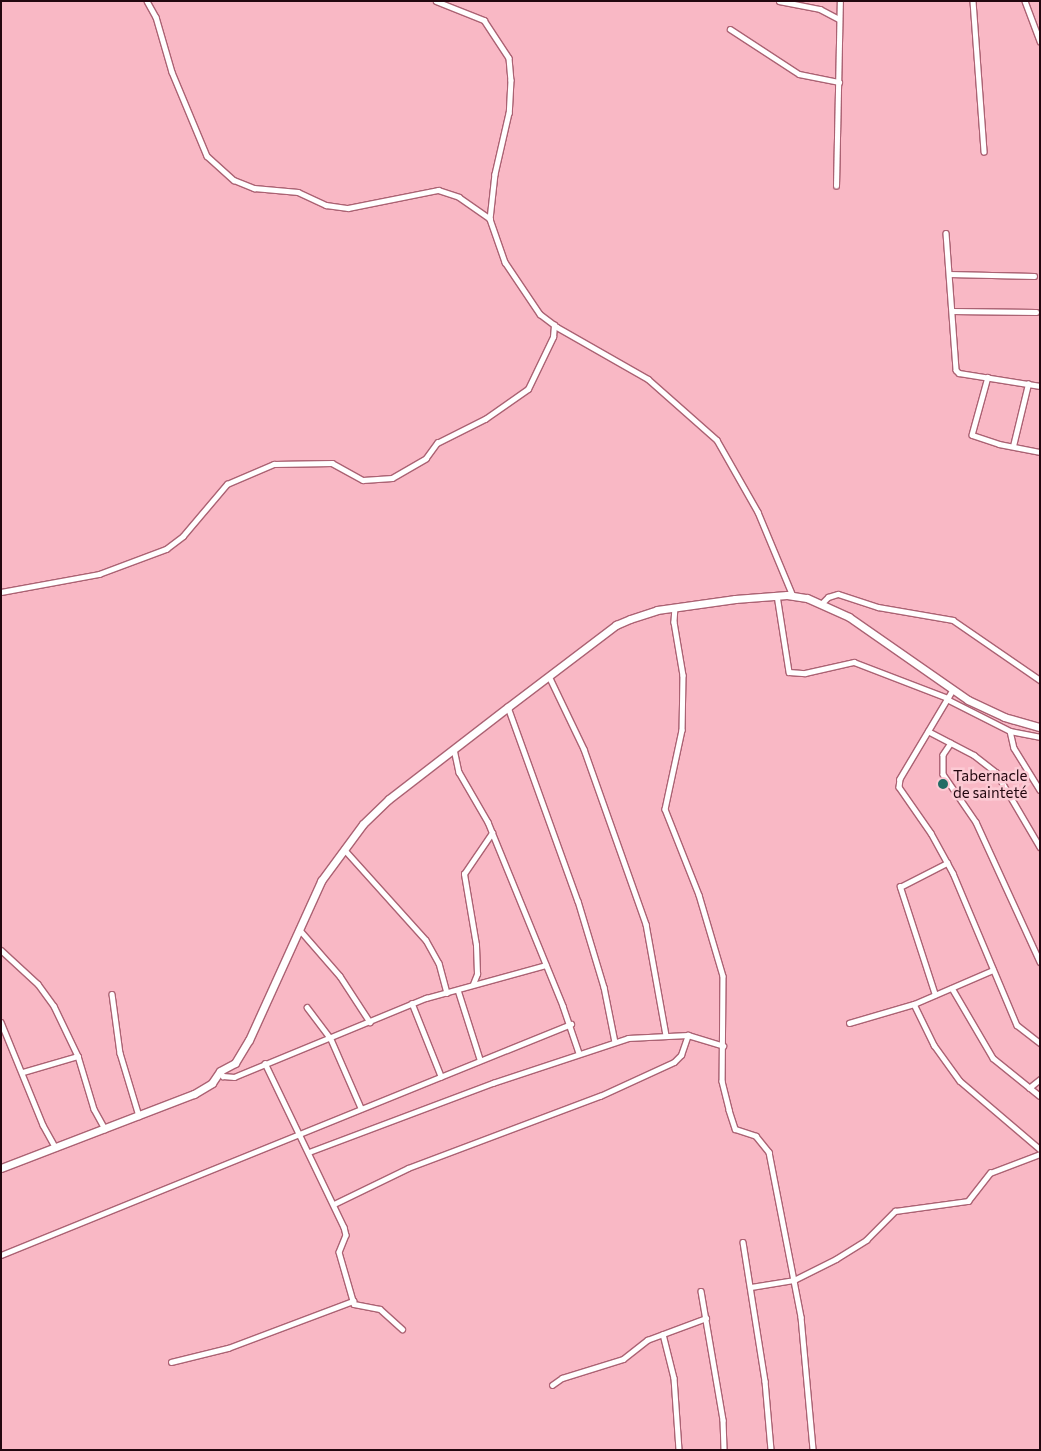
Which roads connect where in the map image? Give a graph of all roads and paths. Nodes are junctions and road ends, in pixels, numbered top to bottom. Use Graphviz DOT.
graph roads {
  1 [pos="147,1"];
  2 [pos="436,1"];
  3 [pos="779,1"];
  4 [pos="840,1"];
  5 [pos="973,1"];
  6 [pos="1025,1"];
  7 [pos="839,19"];
  8 [pos="730,29"];
  9 [pos="1040,41"];
  10 [pos="840,82"];
  11 [pos="984,152"];
  12 [pos="836,186"];
  13 [pos="490,219"];
  14 [pos="946,232"];
  15 [pos="949,274"];
  16 [pos="1034,276"];
  17 [pos="952,311"];
  18 [pos="1036,312"];
  19 [pos="554,325"];
  20 [pos="565,332"];
  21 [pos="553,338"];
  22 [pos="988,377"];
  23 [pos="1028,384"];
  24 [pos="1040,386"];
  25 [pos="1013,446"];
  26 [pos="1040,452"];
  27 [pos="1,592"];
  28 [pos="777,596"];
  29 [pos="793,596"];
  30 [pos="822,603"];
  31 [pos="675,607"];
  32 [pos="550,676"];
  33 [pos="1040,680"];
  34 [pos="953,690"];
  35 [pos="947,699"];
  36 [pos="508,707"];
  37 [pos="1040,727"];
  38 [pos="928,731"];
  39 [pos="1010,731"];
  40 [pos="1040,737"];
  41 [pos="951,743"];
  42 [pos="454,749"];
  43 [pos="1040,790"];
  44 [pos="492,833"];
  45 [pos="1040,847"];
  46 [pos="343,848"];
  47 [pos="947,863"];
  48 [pos="298,928"];
  49 [pos="1,950"];
  50 [pos="1040,962"];
  51 [pos="546,965"];
  52 [pos="993,970"];
  53 [pos="473,984"];
  54 [pos="952,988"];
  55 [pos="458,990"];
  56 [pos="447,993"];
  57 [pos="112,994"];
  58 [pos="935,995"];
  59 [pos="412,1003"];
  60 [pos="914,1004"];
  61 [pos="307,1007"];
  62 [pos="1,1022"];
  63 [pos="370,1022"];
  64 [pos="849,1023"];
  65 [pos="570,1024"];
  66 [pos="666,1035"];
  67 [pos="688,1036"];
  68 [pos="330,1037"];
  69 [pos="615,1042"];
  70 [pos="1040,1042"];
  71 [pos="723,1046"];
  72 [pos="579,1053"];
  73 [pos="78,1056"];
  74 [pos="480,1059"];
  75 [pos="264,1063"];
  76 [pos="23,1072"];
  77 [pos="220,1072"];
  78 [pos="441,1076"];
  79 [pos="1040,1079"];
  80 [pos="1029,1088"];
  81 [pos="1040,1096"];
  82 [pos="361,1108"];
  83 [pos="139,1116"];
  84 [pos="106,1129"];
  85 [pos="299,1134"];
  86 [pos="56,1148"];
  87 [pos="1040,1149"];
  88 [pos="309,1152"];
  89 [pos="1040,1154"];
  90 [pos="2,1165"];
  91 [pos="334,1204"];
  92 [pos="743,1242"];
  93 [pos="1,1255"];
  94 [pos="794,1280"];
  95 [pos="751,1287"];
  96 [pos="701,1291"];
  97 [pos="353,1301"];
  98 [pos="706,1318"];
  99 [pos="402,1329"];
  100 [pos="663,1334"];
  101 [pos="171,1362"];
  102 [pos="552,1385"];
  103 [pos="679,1450"];
  104 [pos="724,1450"];
  105 [pos="771,1450"];
  106 [pos="812,1450"];
  1 -- 13 [label="street"];
  2 -- 13 [label="street"];
  3 -- 7 [label="street"];
  4 -- 7 [label="street"];
  5 -- 11 [label="street"];
  6 -- 9 [label="street"];
  7 -- 10 [label="street"];
  8 -- 10 [label="street"];
  10 -- 12 [label="street"];
  13 -- 19 [label="street"];
  14 -- 15 [label="street"];
  15 -- 16 [label="street"];
  15 -- 17 [label="street"];
  17 -- 18 [label="street"];
  17 -- 22 [label="street"];
  19 -- 20 [label="street"];
  19 -- 21 [label="street"];
  20 -- 21 [label="street"];
  20 -- 29 [label="street"];
  21 -- 27 [label="street"];
  22 -- 23 [label="street"];
  22 -- 25 [label="street"];
  23 -- 24 [label="street"];
  23 -- 25 [label="street"];
  25 -- 26 [label="street"];
  28 -- 29 [label="main road"];
  28 -- 31 [label="main road"];
  28 -- 35 [label="street"];
  29 -- 30 [label="main road"];
  30 -- 33 [label="street"];
  30 -- 34 [label="main road"];
  31 -- 32 [label="main road"];
  31 -- 71 [label="street"];
  32 -- 36 [label="main road"];
  32 -- 66 [label="street"];
  34 -- 35 [label="street"];
  34 -- 37 [label="main road"];
  35 -- 38 [label="street"];
  35 -- 39 [label="street"];
  36 -- 42 [label="main road"];
  36 -- 69 [label="street"];
  38 -- 41 [label="street"];
  38 -- 47 [label="street"];
  39 -- 40 [label="street"];
  39 -- 43 [label="street"];
  41 -- 45 [label="street"];
  41 -- 50 [label="street"];
  42 -- 44 [label="street"];
  42 -- 46 [label="main road"];
  44 -- 51 [label="street"];
  44 -- 53 [label="street"];
  46 -- 48 [label="main road"];
  46 -- 56 [label="street"];
  47 -- 52 [label="street"];
  47 -- 58 [label="street"];
  48 -- 63 [label="street"];
  48 -- 77 [label="main road"];
  49 -- 73 [label="street"];
  51 -- 53 [label="street"];
  51 -- 65 [label="street"];
  52 -- 54 [label="street"];
  52 -- 70 [label="street"];
  53 -- 55 [label="street"];
  54 -- 58 [label="street"];
  54 -- 80 [label="street"];
  55 -- 56 [label="street"];
  55 -- 74 [label="street"];
  56 -- 59 [label="street"];
  57 -- 83 [label="street"];
  58 -- 60 [label="street"];
  59 -- 63 [label="street"];
  59 -- 78 [label="street"];
  60 -- 64 [label="street"];
  60 -- 87 [label="street"];
  61 -- 68 [label="street"];
  62 -- 76 [label="street"];
  63 -- 68 [label="street"];
  65 -- 72 [label="street"];
  65 -- 74 [label="street"];
  66 -- 67 [label="street"];
  66 -- 69 [label="street"];
  67 -- 71 [label="street"];
  67 -- 91 [label="street"];
  68 -- 75 [label="street"];
  68 -- 82 [label="street"];
  69 -- 72 [label="street"];
  71 -- 94 [label="street"];
  72 -- 88 [label="street"];
  73 -- 76 [label="street"];
  73 -- 84 [label="street"];
  74 -- 78 [label="street"];
  75 -- 77 [label="street"];
  75 -- 85 [label="street"];
  76 -- 86 [label="street"];
  77 -- 83 [label="main road"];
  78 -- 82 [label="street"];
  79 -- 80 [label="street"];
  80 -- 81 [label="street"];
  82 -- 85 [label="street"];
  83 -- 84 [label="main road"];
  84 -- 86 [label="main road"];
  85 -- 88 [label="street"];
  85 -- 93 [label="street"];
  86 -- 90 [label="main road"];
  88 -- 91 [label="street"];
  89 -- 94 [label="street"];
  91 -- 97 [label="street"];
  92 -- 95 [label="street"];
  94 -- 95 [label="street"];
  94 -- 106 [label="street"];
  95 -- 105 [label="street"];
  96 -- 98 [label="street"];
  97 -- 99 [label="street"];
  97 -- 101 [label="street"];
  98 -- 100 [label="street"];
  98 -- 104 [label="street"];
  100 -- 102 [label="street"];
  100 -- 103 [label="street"];
}
